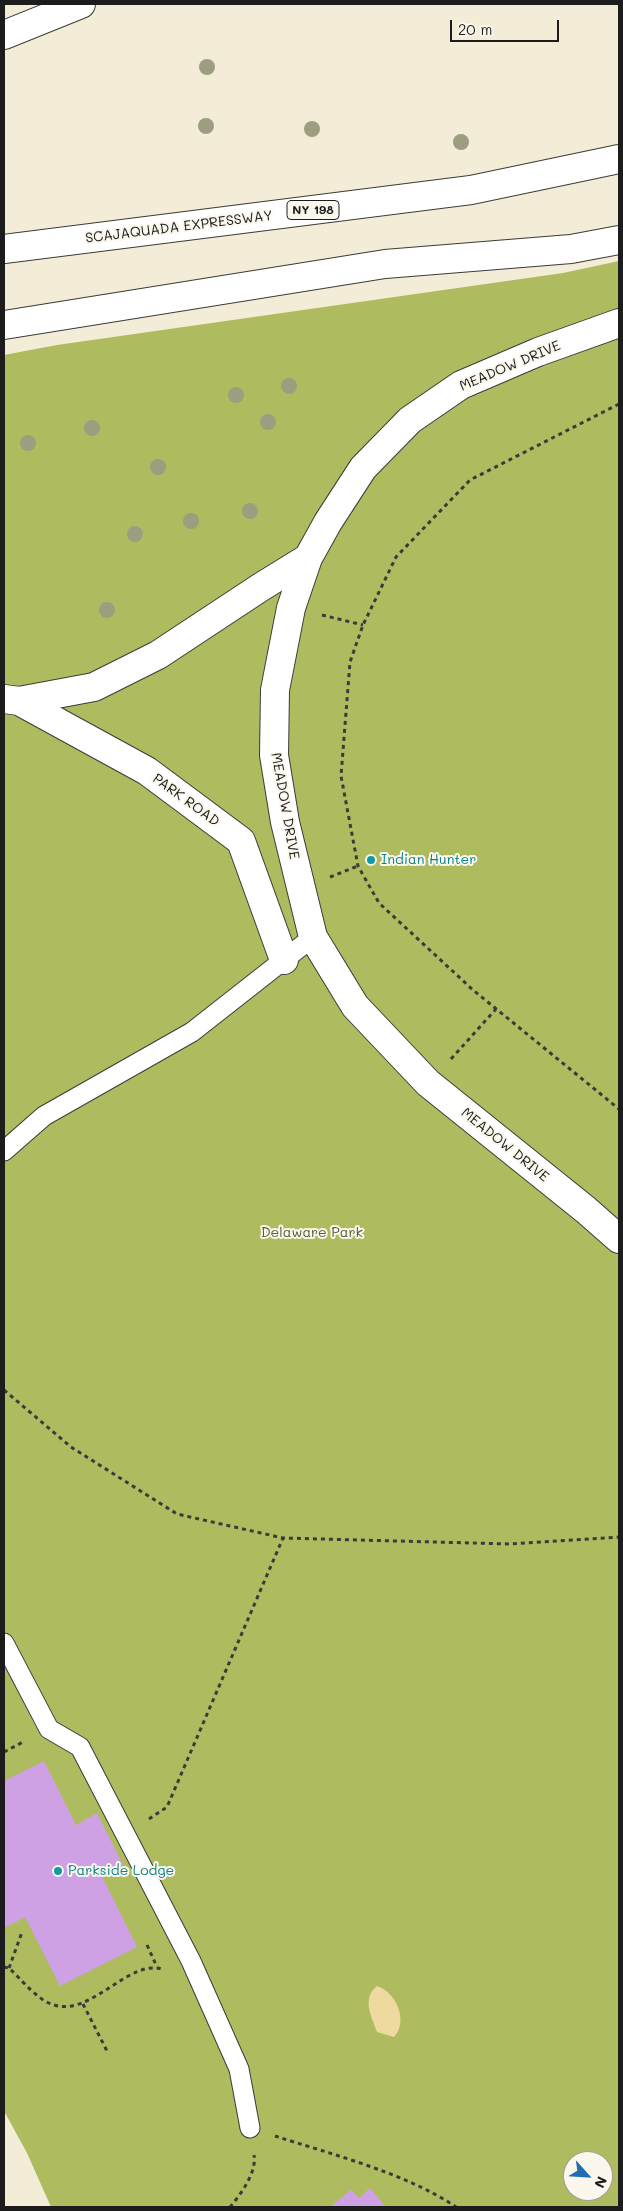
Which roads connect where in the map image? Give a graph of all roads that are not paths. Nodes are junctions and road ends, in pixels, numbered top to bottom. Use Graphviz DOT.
graph roads {
  1 [pos="81,4"];
  2 [pos="4,35"];
  3 [pos="619,159"];
  4 [pos="619,240"];
  5 [pos="4,248"];
  6 [pos="619,323"];
  7 [pos="4,326"];
  8 [pos="308,558"];
  9 [pos="11,700"];
  10 [pos="313,937"];
  11 [pos="284,960"];
  12 [pos="4,1152"];
  13 [pos="619,1239"];
  14 [pos="4,1643"];
  15 [pos="250,2128"];
  1 -- 2 [label="main road"];
  3 -- 5 [label="main road, SCAJAQUADA EXPRESSWAY / NY 198"];
  4 -- 7 [label="main road"];
  6 -- 8 [label="main road, MEADOW DRIVE"];
  8 -- 9 [label="main road, PARK ROAD"];
  8 -- 10 [label="main road, MEADOW DRIVE"];
  9 -- 11 [label="main road, PARK ROAD"];
  10 -- 11 [label="lane"];
  10 -- 13 [label="main road, MEADOW DRIVE"];
  11 -- 12 [label="lane"];
  14 -- 15 [label="lane"];
}
